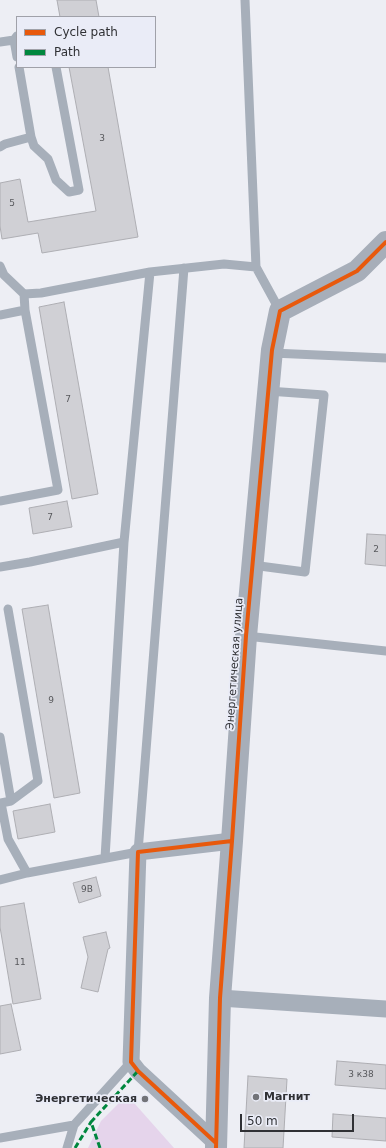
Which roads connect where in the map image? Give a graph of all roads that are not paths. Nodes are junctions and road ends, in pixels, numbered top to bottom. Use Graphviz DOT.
graph roads {
  1 [pos="245,0"];
  2 [pos="16,38"];
  3 [pos="0,42"];
  4 [pos="19,68"];
  5 [pos="56,68"];
  6 [pos="31,138"];
  7 [pos="0,147"];
  8 [pos="386,242"];
  9 [pos="0,266"];
  10 [pos="256,267"];
  11 [pos="184,268"];
  12 [pos="150,272"];
  13 [pos="24,294"];
  14 [pos="25,310"];
  15 [pos="280,311"];
  16 [pos="0,315"];
  17 [pos="272,353"];
  18 [pos="386,358"];
  19 [pos="268,391"];
  20 [pos="0,501"];
  21 [pos="124,542"];
  22 [pos="252,565"];
  23 [pos="0,567"];
  24 [pos="8,609"];
  25 [pos="246,636"];
  26 [pos="386,651"];
  27 [pos="0,737"];
  28 [pos="4,802"];
  29 [pos="232,840"];
  30 [pos="138,852"];
  31 [pos="105,858"];
  32 [pos="27,874"];
  33 [pos="0,880"];
  34 [pos="220,998"];
  35 [pos="386,1009"];
  36 [pos="130,1062"];
  37 [pos="74,1125"];
  38 [pos="0,1138"];
  39 [pos="216,1145"];
  40 [pos="67,1148"];
  1 -- 10 [label="lane"];
  2 -- 3 [label="lane"];
  4 -- 6 [label="lane"];
  5 -- 6 [label="lane"];
  6 -- 7 [label="lane"];
  8 -- 15 [label="street"];
  9 -- 13 [label="lane"];
  10 -- 11 [label="lane"];
  10 -- 15 [label="lane"];
  11 -- 12 [label="lane"];
  11 -- 30 [label="lane"];
  12 -- 13 [label="lane"];
  12 -- 21 [label="lane"];
  13 -- 14 [label="lane"];
  14 -- 16 [label="lane"];
  14 -- 20 [label="lane"];
  15 -- 17 [label="street, Энергетическая улица"];
  17 -- 18 [label="lane"];
  17 -- 19 [label="street, Энергетическая улица"];
  19 -- 22 [label="street, Энергетическая улица"];
  19 -- 22 [label="lane"];
  21 -- 23 [label="lane"];
  21 -- 31 [label="lane"];
  22 -- 25 [label="street, Энергетическая улица"];
  24 -- 28 [label="lane"];
  25 -- 26 [label="lane"];
  25 -- 29 [label="street, Энергетическая улица"];
  27 -- 28 [label="lane"];
  28 -- 32 [label="lane"];
  29 -- 30 [label="street"];
  29 -- 34 [label="street, Энергетическая улица"];
  30 -- 31 [label="lane"];
  30 -- 36 [label="street"];
  31 -- 32 [label="lane"];
  32 -- 33 [label="lane"];
  34 -- 35 [label="street"];
  34 -- 39 [label="street, Энергетическая улица"];
  36 -- 37 [label="lane"];
  36 -- 39 [label="street"];
  37 -- 38 [label="lane"];
  37 -- 40 [label="lane"];
}
